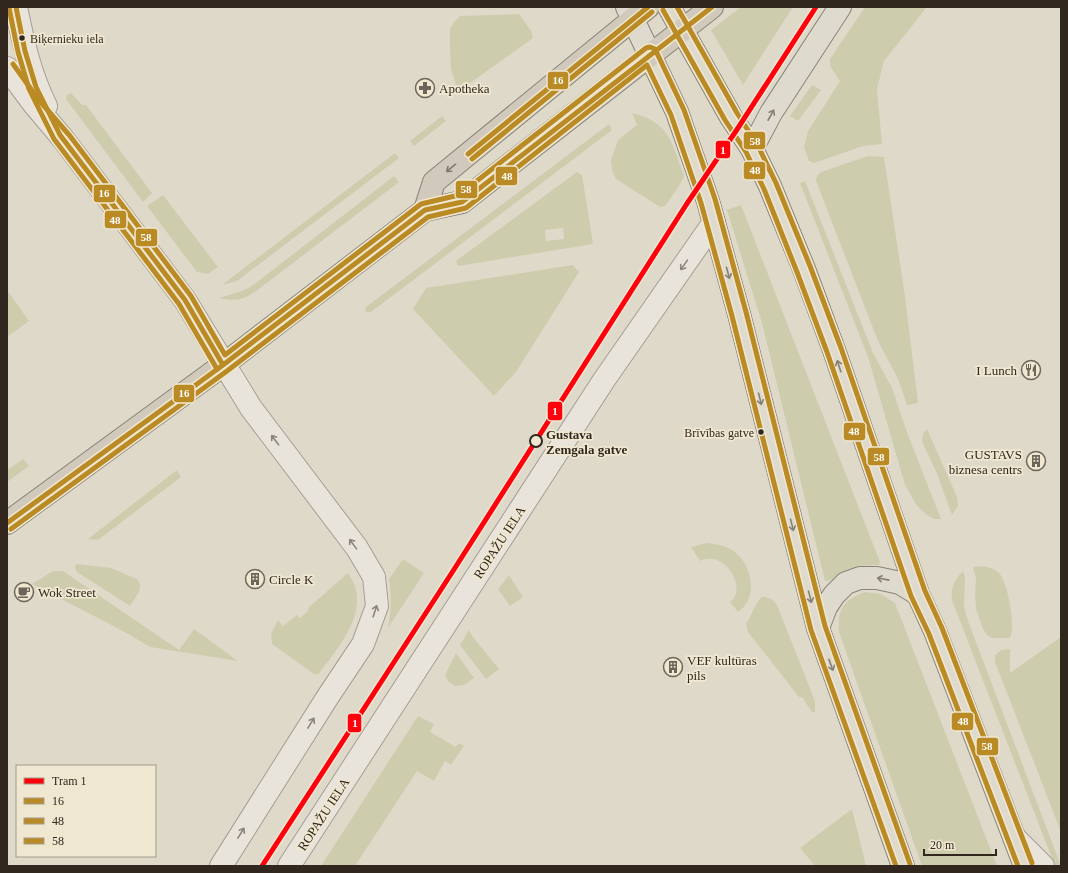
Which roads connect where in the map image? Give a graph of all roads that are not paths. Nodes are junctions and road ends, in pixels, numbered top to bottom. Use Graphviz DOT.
graph roads {
  1 [pos="16,7"];
  2 [pos="668,7"];
  3 [pos="712,7"];
  4 [pos="840,7"];
  5 [pos="636,11"];
  6 [pos="681,30"];
  7 [pos="650,54"];
  8 [pos="7,68"];
  9 [pos="60,135"];
  10 [pos="752,149"];
  11 [pos="425,210"];
  12 [pos="714,222"];
  13 [pos="224,365"];
  14 [pos="7,523"];
  15 [pos="918,594"];
  16 [pos="818,628"];
  17 [pos="1014,837"];
  18 [pos="221,866"];
  19 [pos="289,866"];
  20 [pos="903,866"];
  21 [pos="1025,866"];
  22 [pos="1043,866"];
  1 -- 9 [label="street"];
  2 -- 6 [label="main road"];
  3 -- 6 [label="highway"];
  10 -- 4 [label="main road, one-way"];
  5 -- 7 [label="main road"];
  5 -- 11 [label="highway, one-way"];
  6 -- 7 [label="highway"];
  6 -- 10 [label="main road"];
  7 -- 11 [label="highway"];
  7 -- 12 [label="main road"];
  8 -- 9 [label="street"];
  9 -- 13 [label="street"];
  15 -- 10 [label="main road, one-way"];
  11 -- 13 [label="highway"];
  12 -- 16 [label="main road, one-way"];
  12 -- 19 [label="street, ROPAŽU IELA, one-way"];
  13 -- 14 [label="highway"];
  18 -- 13 [label="street, one-way"];
  15 -- 16 [label="main road, one-way"];
  15 -- 17 [label="main road"];
  16 -- 20 [label="main road, one-way"];
  17 -- 21 [label="main road"];
  17 -- 22 [label="street"];
}
